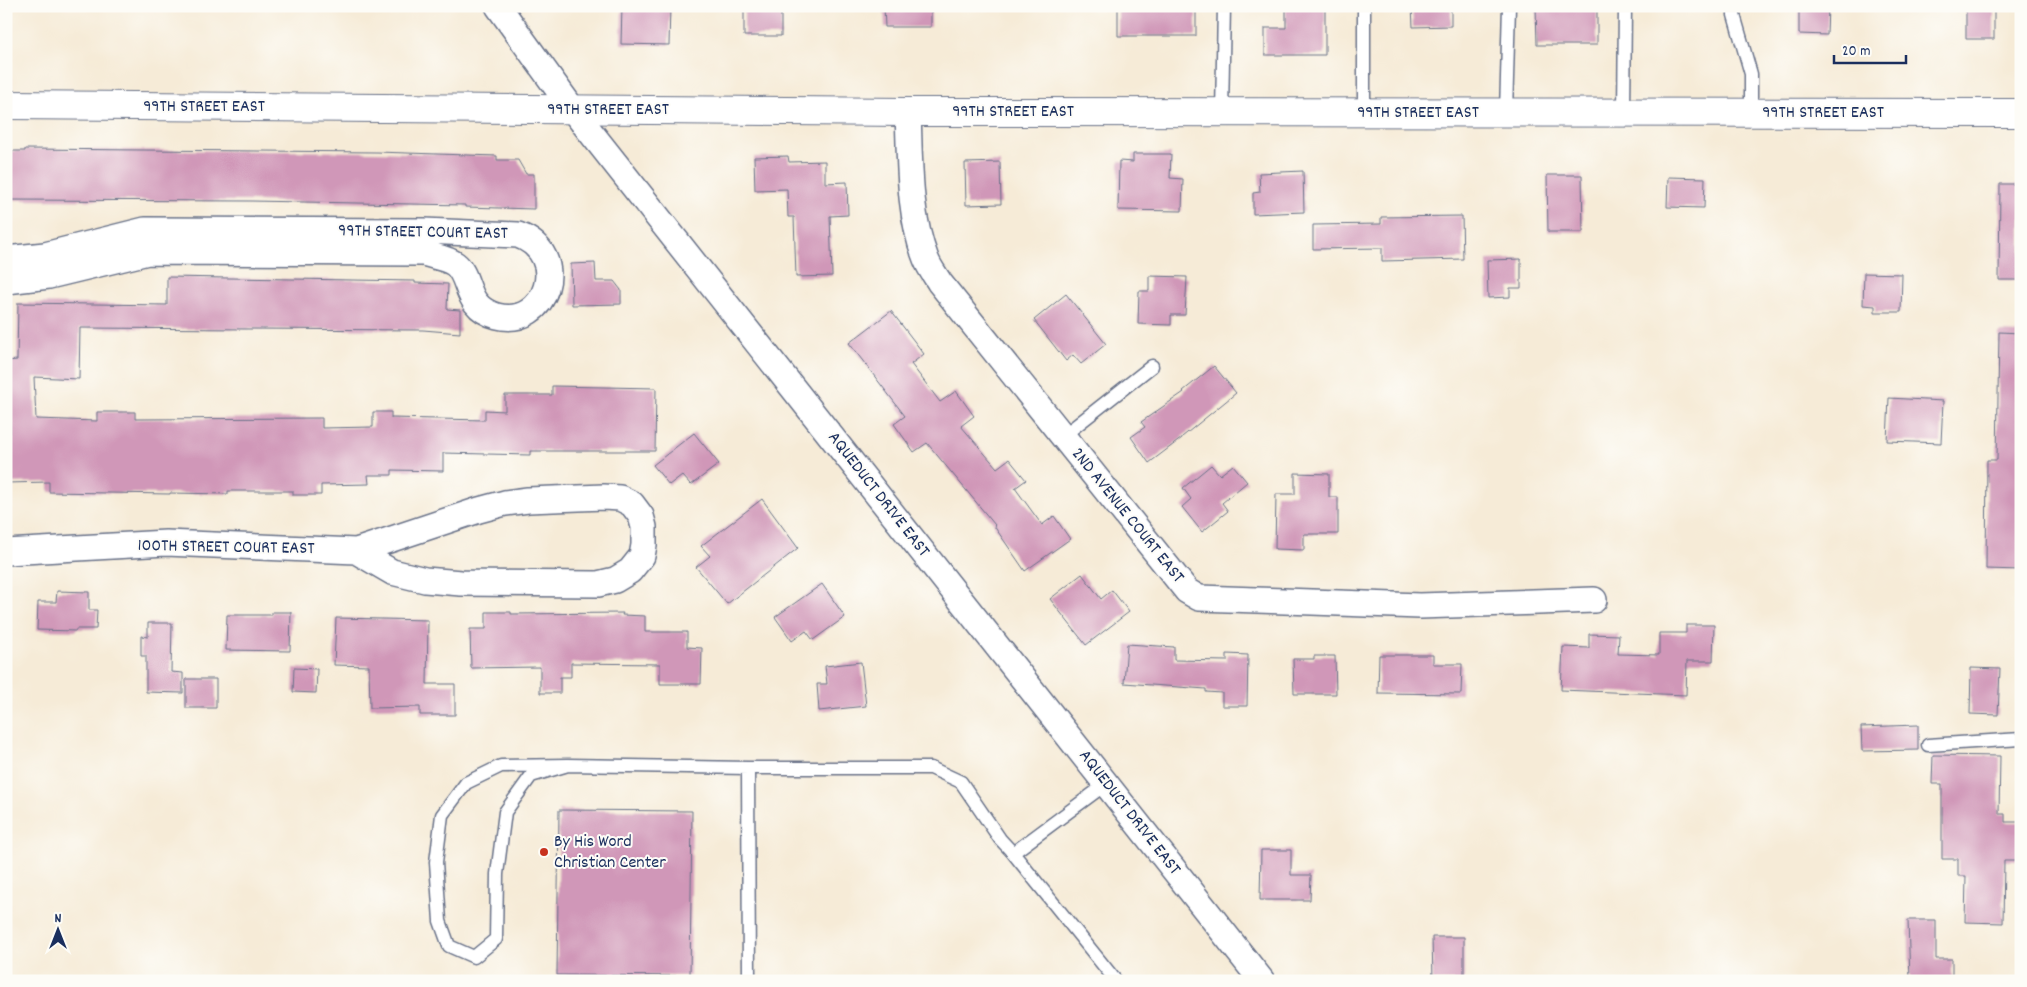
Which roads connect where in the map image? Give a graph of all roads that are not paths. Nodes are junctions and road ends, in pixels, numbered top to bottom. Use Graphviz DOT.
graph roads {
  1 [pos="498,6"];
  2 [pos="1224,6"];
  3 [pos="1364,6"];
  4 [pos="1509,6"];
  5 [pos="1625,6"];
  6 [pos="1734,6"];
  7 [pos="6,105"];
  8 [pos="573,110"];
  9 [pos="908,112"];
  10 [pos="1222,113"];
  11 [pos="1364,113"];
  12 [pos="1506,113"];
  13 [pos="1624,113"];
  14 [pos="1751,113"];
  15 [pos="2021,113"];
  16 [pos="6,259"];
  17 [pos="6,281"];
  18 [pos="1152,366"];
  19 [pos="1063,436"];
  20 [pos="356,551"];
  21 [pos="6,552"];
  22 [pos="1594,600"];
  23 [pos="2021,739"];
  24 [pos="1928,745"];
  25 [pos="568,765"];
  26 [pos="748,768"];
  27 [pos="1106,784"];
  28 [pos="1012,853"];
  29 [pos="749,981"];
  30 [pos="1116,981"];
  31 [pos="1262,981"];
  1 -- 8 [label="street, AQUEDUCT DRIVE EAST"];
  2 -- 10 [label="lane"];
  3 -- 11 [label="lane"];
  4 -- 12 [label="lane"];
  5 -- 13 [label="lane"];
  6 -- 14 [label="lane"];
  7 -- 8 [label="street, 99TH STREET EAST"];
  8 -- 9 [label="street, 99TH STREET EAST"];
  8 -- 27 [label="street, AQUEDUCT DRIVE EAST"];
  9 -- 10 [label="street, 99TH STREET EAST"];
  9 -- 19 [label="street, 2ND AVENUE COURT EAST"];
  10 -- 11 [label="street, 99TH STREET EAST"];
  11 -- 12 [label="street, 99TH STREET EAST"];
  12 -- 13 [label="street, 99TH STREET EAST"];
  13 -- 14 [label="street, 99TH STREET EAST"];
  14 -- 15 [label="street, 99TH STREET EAST"];
  16 -- 17 [label="street, 99TH STREET COURT EAST"];
  18 -- 19 [label="lane"];
  19 -- 22 [label="street, 2ND AVENUE COURT EAST"];
  20 -- 20 [label="street, 100TH STREET COURT EAST"];
  20 -- 21 [label="street, 100TH STREET COURT EAST"];
  23 -- 24 [label="lane"];
  25 -- 25 [label="lane"];
  25 -- 26 [label="lane"];
  26 -- 28 [label="lane"];
  26 -- 29 [label="lane"];
  27 -- 28 [label="lane"];
  27 -- 31 [label="street, AQUEDUCT DRIVE EAST"];
  28 -- 30 [label="lane"];
}
